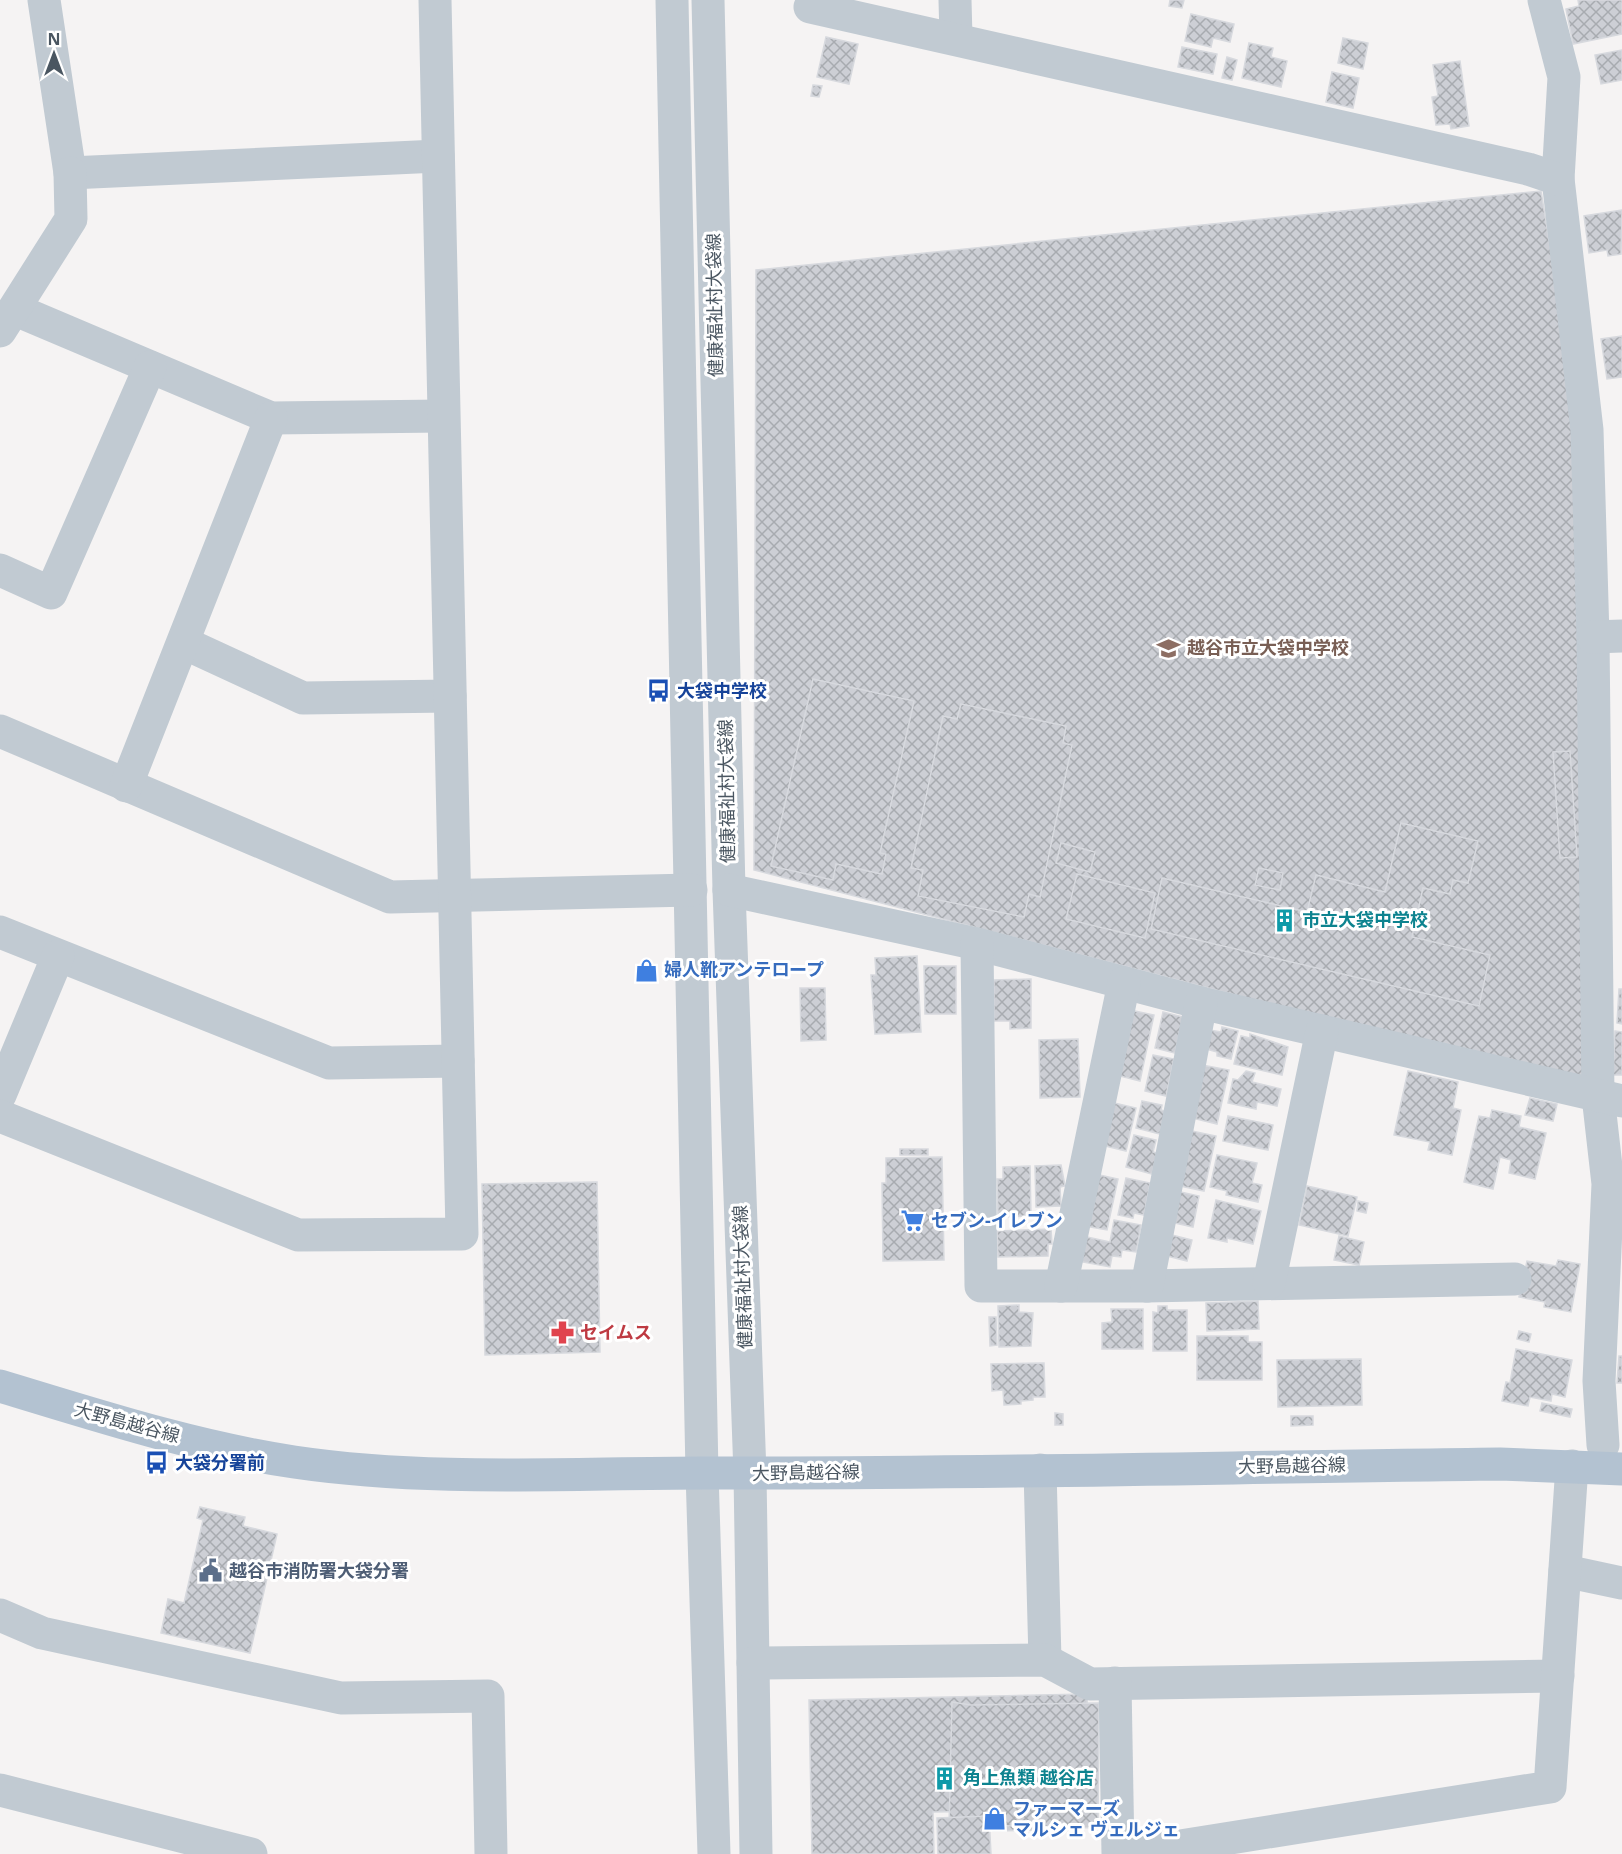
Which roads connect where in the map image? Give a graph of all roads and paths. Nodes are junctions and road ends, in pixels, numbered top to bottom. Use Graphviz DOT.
graph roads {
  1 [pos="44,0"];
  2 [pos="435,0"];
  3 [pos="672,0"];
  4 [pos="708,0"];
  5 [pos="956,0"];
  6 [pos="1544,0"];
  7 [pos="810,7"];
  8 [pos="956,38"];
  9 [pos="438,156"];
  10 [pos="70,173"];
  11 [pos="1558,179"];
  12 [pos="8,321"];
  13 [pos="150,367"];
  14 [pos="443,416"];
  15 [pos="271,418"];
  16 [pos="0,570"];
  17 [pos="1607,637"];
  18 [pos="184,643"];
  19 [pos="450,696"];
  20 [pos="0,731"];
  21 [pos="126,786"];
  22 [pos="691,890"];
  23 [pos="729,890"];
  24 [pos="456,894"];
  25 [pos="0,932"];
  26 [pos="977,944"];
  27 [pos="58,956"];
  28 [pos="1124,983"];
  29 [pos="1201,1003"];
  30 [pos="1322,1031"];
  31 [pos="458,1061"];
  32 [pos="0,1095"];
  33 [pos="1610,1098"];
  34 [pos="0,1116"];
  35 [pos="1515,1279"];
  36 [pos="1269,1283"];
  37 [pos="1061,1286"];
  38 [pos="1147,1286"];
  39 [pos="0,1386"];
  40 [pos="1613,1456"];
  41 [pos="1572,1466"];
  42 [pos="1040,1470"];
  43 [pos="702,1473"];
  44 [pos="750,1474"];
  45 [pos="1565,1571"];
  46 [pos="1622,1583"];
  47 [pos="0,1614"];
  48 [pos="1045,1659"];
  49 [pos="753,1663"];
  50 [pos="1558,1676"];
  51 [pos="1114,1683"];
  52 [pos="0,1790"];
  53 [pos="251,1854"];
  54 [pos="490,1854"];
  55 [pos="714,1854"];
  56 [pos="756,1854"];
  57 [pos="1118,1854"];
  58 [pos="1130,1854"];
  1 -- 10 [label="street"];
  2 -- 9 [label="street"];
  3 -- 22 [label="street, 健康福祉村大袋線"];
  4 -- 23 [label="street, 健康福祉村大袋線"];
  5 -- 8 [label="street"];
  6 -- 11 [label="street"];
  7 -- 8 [label="street"];
  8 -- 11 [label="street"];
  9 -- 10 [label="street"];
  9 -- 14 [label="street"];
  10 -- 12 [label="street"];
  11 -- 17 [label="street"];
  12 -- 13 [label="street"];
  13 -- 15 [label="street"];
  13 -- 16 [label="street"];
  14 -- 15 [label="street"];
  14 -- 19 [label="street"];
  15 -- 18 [label="street"];
  17 -- 33 [label="street"];
  18 -- 19 [label="street"];
  18 -- 21 [label="street"];
  19 -- 24 [label="street"];
  20 -- 21 [label="street"];
  21 -- 24 [label="street"];
  22 -- 24 [label="street"];
  22 -- 43 [label="street, 健康福祉村大袋線"];
  23 -- 26 [label="street"];
  23 -- 44 [label="street, 健康福祉村大袋線"];
  24 -- 31 [label="street"];
  25 -- 27 [label="street"];
  26 -- 28 [label="street"];
  26 -- 37 [label="street"];
  27 -- 31 [label="street"];
  27 -- 32 [label="street"];
  28 -- 29 [label="street"];
  28 -- 37 [label="street"];
  29 -- 30 [label="street"];
  29 -- 38 [label="street"];
  30 -- 33 [label="street"];
  30 -- 36 [label="street"];
  31 -- 34 [label="street"];
  33 -- 40 [label="street"];
  35 -- 36 [label="street"];
  36 -- 38 [label="street"];
  37 -- 38 [label="street"];
  39 -- 43 [label="main road, 大野島越谷線"];
  40 -- 41 [label="main road, 大野島越谷線"];
  41 -- 42 [label="main road, 大野島越谷線"];
  41 -- 45 [label="street"];
  42 -- 44 [label="main road, 大野島越谷線"];
  42 -- 48 [label="street"];
  43 -- 44 [label="main road, 大野島越谷線"];
  43 -- 55 [label="street, 健康福祉村大袋線"];
  44 -- 49 [label="street, 健康福祉村大袋線"];
  45 -- 46 [label="street"];
  45 -- 50 [label="street"];
  47 -- 54 [label="street"];
  48 -- 49 [label="street"];
  48 -- 51 [label="street"];
  49 -- 56 [label="street, 健康福祉村大袋線"];
  50 -- 51 [label="street"];
  50 -- 58 [label="street"];
  51 -- 57 [label="street"];
  52 -- 53 [label="street"];
}
